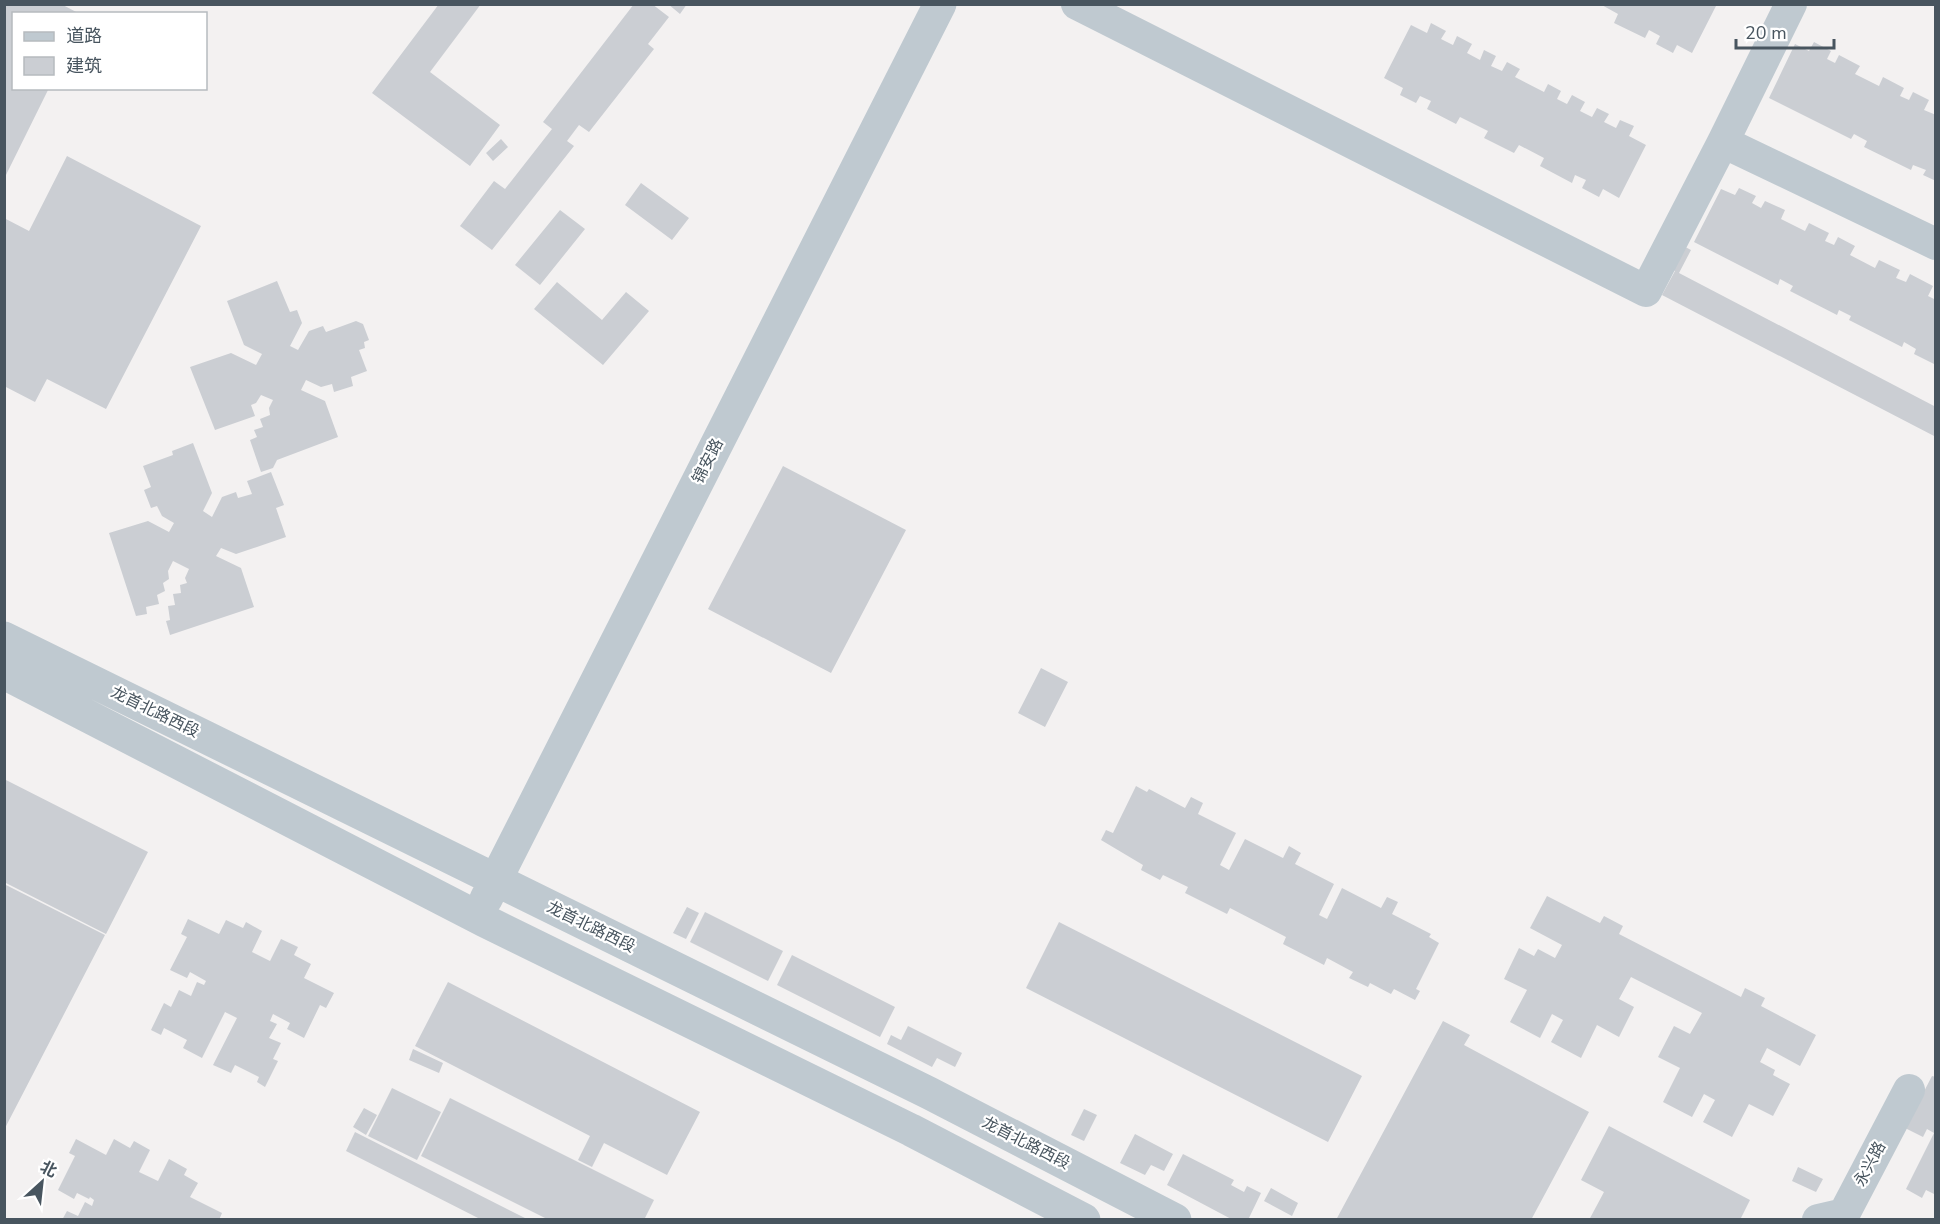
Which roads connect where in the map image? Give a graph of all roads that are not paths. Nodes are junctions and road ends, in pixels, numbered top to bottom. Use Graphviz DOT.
graph roads {
  1 [pos="940,4"];
  2 [pos="1077,4"];
  3 [pos="1791,4"];
  4 [pos="1724,142"];
  5 [pos="1935,244"];
  6 [pos="4,638"];
  7 [pos="4,673"];
  8 [pos="495,880"];
  9 [pos="476,917"];
  10 [pos="1909,1090"];
  11 [pos="1084,1220"];
  12 [pos="1175,1220"];
  13 [pos="1818,1220"];
  1 -- 8 [label="street, 锦安路"];
  2 -- 4 [label="street"];
  3 -- 4 [label="street"];
  4 -- 5 [label="street"];
  6 -- 8 [label="street, 龙首北路西段"];
  7 -- 9 [label="street, 龙首北路西段"];
  8 -- 9 [label="street, 锦安路"];
  8 -- 12 [label="street, 龙首北路西段"];
  9 -- 11 [label="street, 龙首北路西段"];
  10 -- 13 [label="street, 永兴路"];
}
